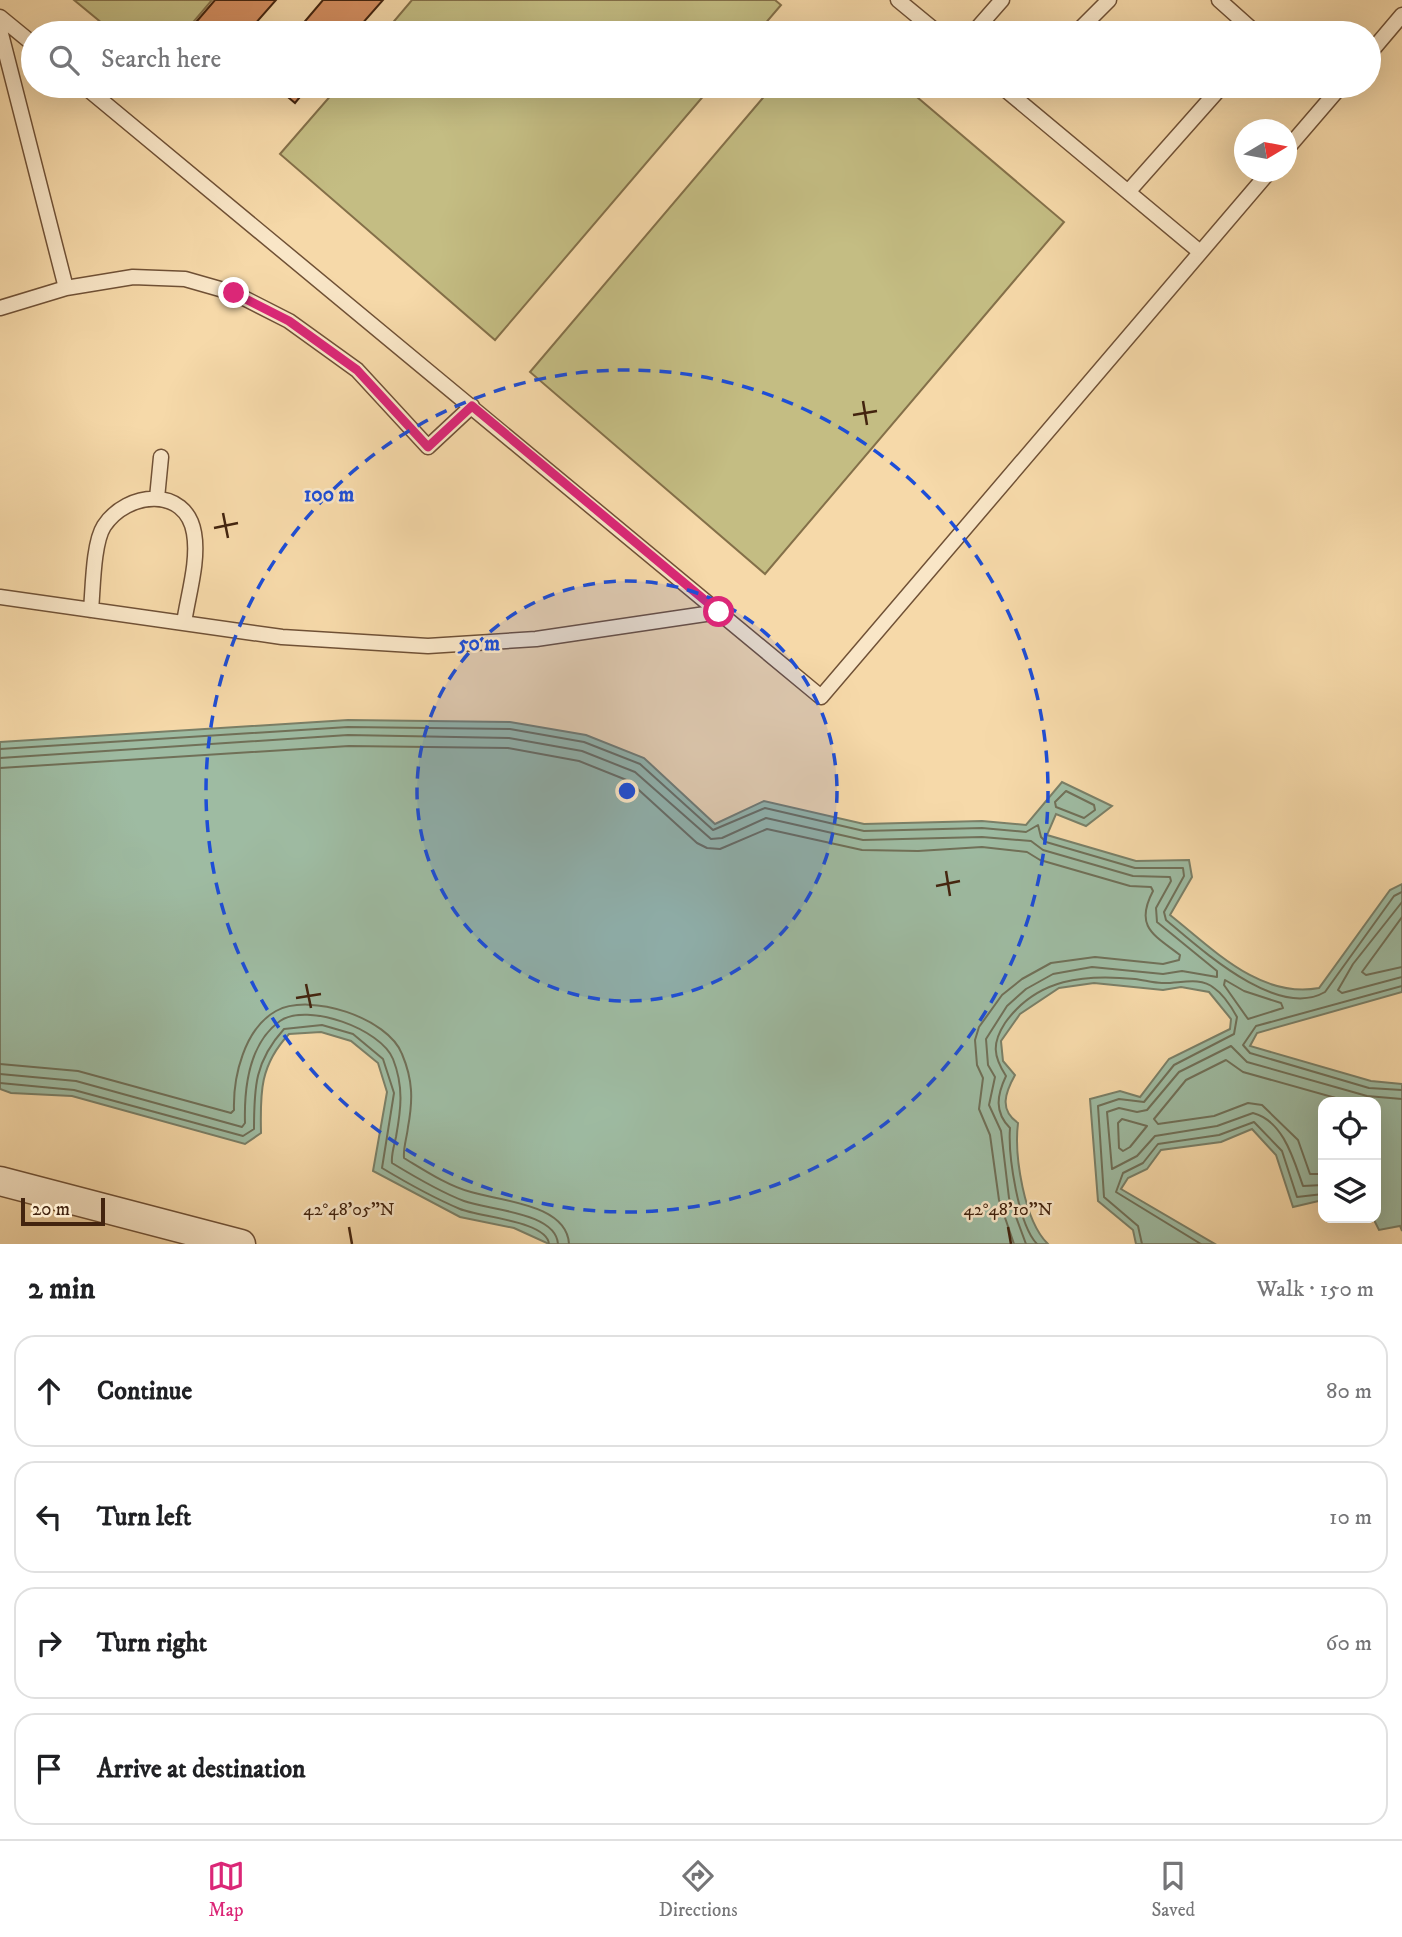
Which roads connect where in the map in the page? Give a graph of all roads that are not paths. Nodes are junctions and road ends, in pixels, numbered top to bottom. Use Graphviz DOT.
graph roads {
  1 [pos="898,0"];
  2 [pos="1002,0"];
  3 [pos="1109,0"];
  4 [pos="1219,0"];
  5 [pos="1402,15"];
  6 [pos="0,17"];
  7 [pos="923,21"];
  8 [pos="984,21"];
  9 [pos="1088,21"];
  10 [pos="1243,21"];
  11 [pos="0,30"];
  12 [pos="21,34"];
  13 [pos="1381,40"];
  14 [pos="99,98"];
  15 [pos="1015,98"];
  16 [pos="1211,98"];
  17 [pos="1332,98"];
  18 [pos="1297,137"];
  19 [pos="1260,182"];
  20 [pos="1128,192"];
  21 [pos="1200,252"];
  22 [pos="66,288"];
  23 [pos="0,308"];
  24 [pos="472,406"];
  25 [pos="161,457"];
  26 [pos="157,498"];
  27 [pos="0,597"];
  28 [pos="91,610"];
  29 [pos="719,612"];
  30 [pos="184,623"];
  31 [pos="0,1181"];
  32 [pos="241,1244"];
  1 -- 7 [label="lane"];
  2 -- 8 [label="lane"];
  3 -- 9 [label="lane"];
  4 -- 10 [label="lane"];
  5 -- 13 [label="lane"];
  6 -- 12 [label="lane"];
  11 -- 22 [label="lane"];
  14 -- 24 [label="lane"];
  15 -- 20 [label="lane"];
  16 -- 20 [label="lane"];
  17 -- 18 [label="lane"];
  19 -- 21 [label="lane"];
  20 -- 21 [label="lane"];
  21 -- 29 [label="lane"];
  22 -- 23 [label="lane"];
  22 -- 24 [label="lane"];
  24 -- 29 [label="lane"];
  25 -- 26 [label="lane"];
  26 -- 28 [label="lane"];
  26 -- 30 [label="lane"];
  27 -- 28 [label="lane"];
  28 -- 30 [label="lane"];
  29 -- 30 [label="lane"];
  31 -- 32 [label="street"];
}
